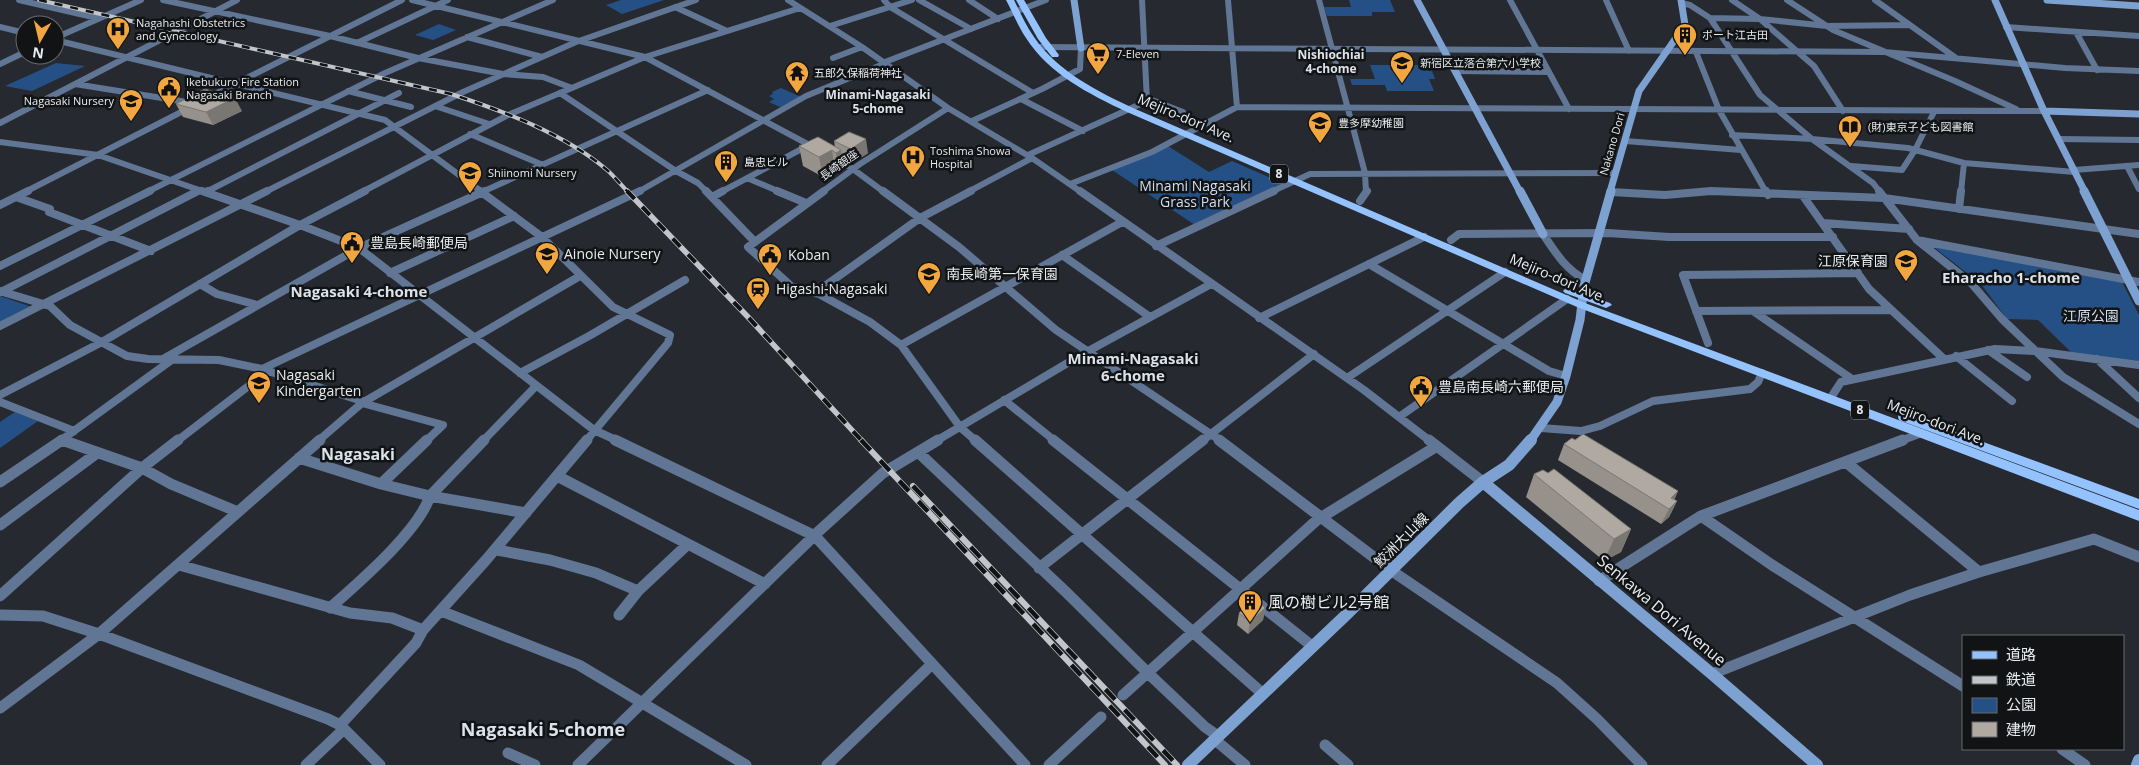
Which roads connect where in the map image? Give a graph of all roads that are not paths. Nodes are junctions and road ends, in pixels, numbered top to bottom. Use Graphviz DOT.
graph roads {
  1 [pos="19,0"];
  2 [pos="141,0"];
  3 [pos="163,0"];
  4 [pos="237,0"];
  5 [pos="402,0"];
  6 [pos="412,0"];
  7 [pos="448,0"];
  8 [pos="553,0"];
  9 [pos="696,0"];
  10 [pos="788,0"];
  11 [pos="884,0"];
  12 [pos="912,0"];
  13 [pos="919,0"];
  14 [pos="969,0"];
  15 [pos="1010,0"];
  16 [pos="1046,0"];
  17 [pos="1074,0"];
  18 [pos="1142,0"];
  19 [pos="1228,0"];
  20 [pos="1319,0"];
  21 [pos="1417,0"];
  22 [pos="1510,0"];
  23 [pos="1606,0"];
  24 [pos="1732,0"];
  25 [pos="1787,0"];
  26 [pos="1874,0"];
  27 [pos="1995,0"];
  28 [pos="2047,0"];
  29 [pos="1681,1"];
  30 [pos="2072,1"];
  31 [pos="435,6"];
  32 [pos="1021,6"];
  33 [pos="2139,6"];
  34 [pos="675,7"];
  35 [pos="890,7"];
  36 [pos="800,8"];
  37 [pos="216,12"];
  38 [pos="97,18"];
  39 [pos="1710,18"];
  40 [pos="998,19"];
  41 [pos="1760,20"];
  42 [pos="503,22"];
  43 [pos="1909,25"];
  44 [pos="830,26"];
  45 [pos="1827,26"];
  46 [pos="0,27"];
  47 [pos="2006,27"];
  48 [pos="971,29"];
  49 [pos="727,30"];
  50 [pos="15,31"];
  51 [pos="178,31"];
  52 [pos="2076,32"];
  53 [pos="65,34"];
  54 [pos="330,36"];
  55 [pos="2139,36"];
  56 [pos="467,37"];
  57 [pos="580,40"];
  58 [pos="944,40"];
  59 [pos="65,42"];
  60 [pos="357,43"];
  61 [pos="862,46"];
  62 [pos="1048,47"];
  63 [pos="1037,48"];
  64 [pos="1081,48"];
  65 [pos="1144,48"];
  66 [pos="1232,48"];
  67 [pos="1332,50"];
  68 [pos="1444,50"];
  69 [pos="1537,51"];
  70 [pos="1629,51"];
  71 [pos="1667,52"];
  72 [pos="1696,52"];
  73 [pos="1732,52"];
  74 [pos="1797,52"];
  75 [pos="1884,52"];
  76 [pos="15,57"];
  77 [pos="542,57"];
  78 [pos="645,57"];
  79 [pos="127,58"];
  80 [pos="418,58"];
  81 [pos="833,58"];
  82 [pos="1957,58"];
  83 [pos="886,63"];
  84 [pos="0,64"];
  85 [pos="2024,64"];
  86 [pos="2096,70"];
  87 [pos="1455,71"];
  88 [pos="2139,71"];
  89 [pos="1549,72"];
  90 [pos="503,74"];
  91 [pos="1071,74"];
  92 [pos="75,84"];
  93 [pos="236,84"];
  94 [pos="572,88"];
  95 [pos="708,90"];
  96 [pos="348,92"];
  97 [pos="399,93"];
  98 [pos="560,93"];
  99 [pos="1033,93"];
  100 [pos="1147,98"];
  101 [pos="1021,99"];
  102 [pos="386,101"];
  103 [pos="198,103"];
  104 [pos="322,105"];
  105 [pos="435,106"];
  106 [pos="411,107"];
  107 [pos="1238,107"];
  108 [pos="948,108"];
  109 [pos="1134,108"];
  110 [pos="1348,108"];
  111 [pos="1475,109"];
  112 [pos="1570,109"];
  113 [pos="1634,110"];
  114 [pos="1719,110"];
  115 [pos="2018,110"];
  116 [pos="2044,110"];
  117 [pos="1778,111"];
  118 [pos="1843,111"];
  119 [pos="1183,112"];
  120 [pos="1934,112"];
  121 [pos="361,114"];
  122 [pos="2139,114"];
  123 [pos="762,119"];
  124 [pos="972,122"];
  125 [pos="0,124"];
  126 [pos="490,124"];
  127 [pos="395,127"];
  128 [pos="618,130"];
  129 [pos="1083,131"];
  130 [pos="1189,132"];
  131 [pos="470,134"];
  132 [pos="1732,135"];
  133 [pos="1812,139"];
  134 [pos="2059,139"];
  135 [pos="2139,140"];
  136 [pos="1625,141"];
  137 [pos="0,142"];
  138 [pos="809,145"];
  139 [pos="1741,150"];
  140 [pos="1916,150"];
  141 [pos="98,155"];
  142 [pos="431,155"];
  143 [pos="1030,156"];
  144 [pos="1964,163"];
  145 [pos="543,165"];
  146 [pos="2139,165"];
  147 [pos="1850,166"];
  148 [pos="2126,166"];
  149 [pos="853,169"];
  150 [pos="676,171"];
  151 [pos="2074,171"];
  152 [pos="1365,173"];
  153 [pos="1511,173"];
  154 [pos="1616,173"];
  155 [pos="746,178"];
  156 [pos="1299,179"];
  157 [pos="171,180"];
  158 [pos="1070,184"];
  159 [pos="2139,189"];
  160 [pos="203,191"];
  161 [pos="482,192"];
  162 [pos="1611,192"];
  163 [pos="1768,195"];
  164 [pos="16,196"];
  165 [pos="1802,196"];
  166 [pos="712,197"];
  167 [pos="1884,198"];
  168 [pos="1360,201"];
  169 [pos="806,203"];
  170 [pos="0,205"];
  171 [pos="242,205"];
  172 [pos="1959,209"];
  173 [pos="514,216"];
  174 [pos="920,218"];
  175 [pos="1122,222"];
  176 [pos="1822,223"];
  177 [pos="82,225"];
  178 [pos="300,225"];
  179 [pos="1909,229"];
  180 [pos="2103,230"];
  181 [pos="1543,234"];
  182 [pos="1599,234"];
  183 [pos="2139,234"];
  184 [pos="110,236"];
  185 [pos="542,237"];
  186 [pos="1424,237"];
  187 [pos="1833,237"];
  188 [pos="1451,240"];
  189 [pos="1917,240"];
  190 [pos="755,242"];
  191 [pos="1156,246"];
  192 [pos="359,248"];
  193 [pos="151,251"];
  194 [pos="1062,255"];
  195 [pos="1369,264"];
  196 [pos="0,266"];
  197 [pos="1505,272"];
  198 [pos="390,273"];
  199 [pos="1858,273"];
  200 [pos="580,276"];
  201 [pos="685,280"];
  202 [pos="1586,280"];
  203 [pos="2129,280"];
  204 [pos="2139,282"];
  205 [pos="200,284"];
  206 [pos="1211,284"];
  207 [pos="1005,287"];
  208 [pos="1,292"];
  209 [pos="815,293"];
  210 [pos="418,295"];
  211 [pos="1567,299"];
  212 [pos="1582,301"];
  213 [pos="2139,301"];
  214 [pos="45,304"];
  215 [pos="257,305"];
  216 [pos="1753,310"];
  217 [pos="1891,310"];
  218 [pos="1448,311"];
  219 [pos="1696,311"];
  220 [pos="627,314"];
  221 [pos="1150,318"];
  222 [pos="1259,318"];
  223 [pos="0,326"];
  224 [pos="474,338"];
  225 [pos="102,342"];
  226 [pos="1502,343"];
  227 [pos="1708,344"];
  228 [pos="901,345"];
  229 [pos="1988,350"];
  230 [pos="2035,350"];
  231 [pos="1088,351"];
  232 [pos="1314,354"];
  233 [pos="1956,356"];
  234 [pos="163,359"];
  235 [pos="173,359"];
  236 [pos="1944,359"];
  237 [pos="2097,359"];
  238 [pos="2139,366"];
  239 [pos="265,370"];
  240 [pos="520,373"];
  241 [pos="1762,373"];
  242 [pos="1566,376"];
  243 [pos="2027,377"];
  244 [pos="1347,378"];
  245 [pos="1852,379"];
  246 [pos="536,386"];
  247 [pos="2,392"];
  248 [pos="1832,395"];
  249 [pos="2139,398"];
  250 [pos="1004,400"];
  251 [pos="2012,401"];
  252 [pos="0,402"];
  253 [pos="364,403"];
  254 [pos="1399,418"];
  255 [pos="2139,424"];
  256 [pos="960,427"];
  257 [pos="1541,428"];
  258 [pos="594,430"];
  259 [pos="74,431"];
  260 [pos="1922,433"];
  261 [pos="1211,434"];
  262 [pos="62,440"];
  263 [pos="1437,446"];
  264 [pos="918,452"];
  265 [pos="97,453"];
  266 [pos="300,458"];
  267 [pos="1847,463"];
  268 [pos="142,468"];
  269 [pos="556,476"];
  270 [pos="0,482"];
  271 [pos="1483,482"];
  272 [pos="381,484"];
  273 [pos="430,496"];
  274 [pos="1126,500"];
  275 [pos="2139,504"];
  276 [pos="238,512"];
  277 [pos="526,513"];
  278 [pos="1701,516"];
  279 [pos="2139,516"];
  280 [pos="1320,517"];
  281 [pos="0,525"];
  282 [pos="1083,534"];
  283 [pos="815,536"];
  284 [pos="688,544"];
  285 [pos="497,550"];
  286 [pos="2139,557"];
  287 [pos="179,564"];
  288 [pos="1039,568"];
  289 [pos="1392,571"];
  290 [pos="1979,572"];
  291 [pos="1599,581"];
  292 [pos="765,584"];
  293 [pos="1240,590"];
  294 [pos="638,591"];
  295 [pos="0,596"];
  296 [pos="330,608"];
  297 [pos="441,611"];
  298 [pos="619,614"];
  299 [pos="0,615"];
  300 [pos="1853,617"];
  301 [pos="423,630"];
  302 [pos="1194,633"];
  303 [pos="99,634"];
  304 [pos="1312,646"];
  305 [pos="932,664"];
  306 [pos="1149,674"];
  307 [pos="1712,674"];
  308 [pos="1962,685"];
  309 [pos="1262,693"];
  310 [pos="1123,696"];
  311 [pos="643,702"];
  312 [pos="0,708"];
  313 [pos="1101,717"];
  314 [pos="342,727"];
  315 [pos="1216,737"];
  316 [pos="1326,745"];
  317 [pos="2063,750"];
  318 [pos="508,753"];
  319 [pos="2139,761"];
  320 [pos="306,765"];
  321 [pos="380,765"];
  322 [pos="535,765"];
  323 [pos="578,765"];
  324 [pos="746,765"];
  325 [pos="828,765"];
  326 [pos="1025,765"];
  327 [pos="1049,765"];
  328 [pos="1188,765"];
  329 [pos="1245,765"];
  330 [pos="1348,765"];
  331 [pos="1642,765"];
  332 [pos="1817,765"];
  333 [pos="2085,765"];
  334 [pos="2137,765"];
  1 -- 38 [label="street"];
  2 -- 38 [label="street"];
  3 -- 37 [label="street"];
  4 -- 37 [label="street"];
  5 -- 54 [label="street"];
  6 -- 31 [label="street"];
  7 -- 31 [label="street"];
  8 -- 42 [label="street"];
  9 -- 34 [label="street"];
  10 -- 36 [label="street"];
  11 -- 35 [label="street"];
  12 -- 35 [label="street"];
  13 -- 48 [label="street"];
  14 -- 40 [label="street"];
  15 -- 32 [label="main road, Mejiro-dori Ave. / 8"];
  16 -- 32 [label="street"];
  17 -- 64 [label="street"];
  18 -- 65 [label="street"];
  19 -- 66 [label="street"];
  20 -- 67 [label="street"];
  21 -- 68 [label="street"];
  22 -- 69 [label="street"];
  23 -- 70 [label="street"];
  24 -- 41 [label="street"];
  25 -- 45 [label="street"];
  26 -- 43 [label="street"];
  27 -- 47 [label="street"];
  28 -- 30 [label="street"];
  29 -- 39 [label="street"];
  29 -- 71 [label="street, Nakano Dori"];
  30 -- 33 [label="street"];
  31 -- 42 [label="street"];
  31 -- 60 [label="street"];
  32 -- 40 [label="street"];
  32 -- 62 [label="main road, Mejiro-dori Ave. / 8"];
  32 -- 63 [label="main road, Mejiro-dori Ave. / 8"];
  34 -- 49 [label="street"];
  34 -- 57 [label="street"];
  35 -- 44 [label="street"];
  35 -- 58 [label="street"];
  36 -- 44 [label="street"];
  36 -- 49 [label="street"];
  37 -- 51 [label="street"];
  37 -- 54 [label="street"];
  38 -- 53 [label="street"];
  39 -- 41 [label="street"];
  39 -- 73 [label="street"];
  40 -- 48 [label="street"];
  41 -- 45 [label="street"];
  41 -- 74 [label="street"];
  42 -- 56 [label="street"];
  42 -- 57 [label="street"];
  43 -- 45 [label="street"];
  43 -- 82 [label="street"];
  44 -- 61 [label="street"];
  45 -- 75 [label="street"];
  46 -- 50 [label="street"];
  47 -- 52 [label="street"];
  47 -- 85 [label="street"];
  48 -- 58 [label="street"];
  49 -- 78 [label="street"];
  51 -- 79 [label="street"];
  52 -- 55 [label="street"];
  52 -- 86 [label="street"];
  54 -- 60 [label="street"];
  54 -- 93 [label="street"];
  56 -- 77 [label="street"];
  56 -- 80 [label="street"];
  57 -- 77 [label="street"];
  57 -- 78 [label="street"];
  58 -- 83 [label="street"];
  58 -- 99 [label="street"];
  59 -- 79 [label="street"];
  60 -- 80 [label="street"];
  61 -- 81 [label="street"];
  61 -- 83 [label="street"];
  62 -- 63 [label="street"];
  62 -- 64 [label="street"];
  62 -- 91 [label="main road, Mejiro-dori Ave. / 8"];
  63 -- 91 [label="main road, Mejiro-dori Ave. / 8"];
  64 -- 65 [label="street"];
  64 -- 91 [label="street"];
  65 -- 66 [label="street"];
  65 -- 100 [label="street"];
  66 -- 67 [label="street"];
  66 -- 107 [label="street"];
  67 -- 68 [label="street"];
  67 -- 110 [label="street"];
  68 -- 69 [label="street"];
  68 -- 87 [label="street"];
  69 -- 70 [label="street"];
  69 -- 89 [label="street"];
  70 -- 71 [label="street"];
  71 -- 72 [label="street"];
  71 -- 113 [label="street, Nakano Dori"];
  72 -- 73 [label="street"];
  72 -- 114 [label="street"];
  73 -- 74 [label="street"];
  73 -- 117 [label="street"];
  74 -- 75 [label="street"];
  74 -- 118 [label="street"];
  75 -- 82 [label="street"];
  75 -- 115 [label="street"];
  76 -- 84 [label="street"];
  77 -- 90 [label="street"];
  78 -- 94 [label="street"];
  78 -- 95 [label="street"];
  79 -- 92 [label="street"];
  79 -- 93 [label="street"];
  80 -- 90 [label="street"];
  80 -- 96 [label="street"];
  82 -- 85 [label="street"];
  83 -- 108 [label="street"];
  83 -- 123 [label="street"];
  85 -- 86 [label="street"];
  85 -- 116 [label="street"];
  86 -- 88 [label="street"];
  87 -- 89 [label="street"];
  87 -- 111 [label="street"];
  89 -- 112 [label="street"];
  90 -- 94 [label="street"];
  90 -- 105 [label="street"];
  91 -- 99 [label="street"];
  91 -- 109 [label="main road, Mejiro-dori Ave. / 8"];
  92 -- 103 [label="street"];
  92 -- 125 [label="street"];
  93 -- 103 [label="street"];
  93 -- 104 [label="street"];
  94 -- 98 [label="street"];
  95 -- 123 [label="street"];
  95 -- 128 [label="street"];
  96 -- 102 [label="street"];
  96 -- 104 [label="street"];
  97 -- 102 [label="street"];
  98 -- 126 [label="street"];
  98 -- 128 [label="street"];
  99 -- 101 [label="street"];
  100 -- 109 [label="street"];
  100 -- 119 [label="street"];
  101 -- 124 [label="street"];
  101 -- 129 [label="street"];
  102 -- 106 [label="street"];
  102 -- 121 [label="street"];
  103 -- 141 [label="street"];
  104 -- 121 [label="street"];
  104 -- 157 [label="street"];
  105 -- 126 [label="street"];
  105 -- 127 [label="street"];
  107 -- 110 [label="street"];
  107 -- 130 [label="street"];
  108 -- 124 [label="street"];
  108 -- 149 [label="street, 長崎銀座"];
  109 -- 129 [label="street"];
  109 -- 130 [label="main road, Mejiro-dori Ave. / 8"];
  110 -- 111 [label="street"];
  110 -- 152 [label="street"];
  111 -- 112 [label="street"];
  111 -- 153 [label="street"];
  112 -- 113 [label="street"];
  113 -- 114 [label="street"];
  113 -- 136 [label="street, Nakano Dori"];
  114 -- 117 [label="street"];
  114 -- 132 [label="street"];
  115 -- 116 [label="street"];
  115 -- 120 [label="street"];
  116 -- 122 [label="street"];
  116 -- 134 [label="street"];
  117 -- 118 [label="street"];
  117 -- 133 [label="street"];
  118 -- 120 [label="street"];
  120 -- 140 [label="street"];
  121 -- 127 [label="street"];
  121 -- 160 [label="street"];
  123 -- 138 [label="street"];
  123 -- 150 [label="street"];
  124 -- 143 [label="street"];
  126 -- 131 [label="street"];
  127 -- 142 [label="street"];
  127 -- 171 [label="street"];
  128 -- 145 [label="street"];
  128 -- 150 [label="street"];
  129 -- 143 [label="street"];
  130 -- 156 [label="main road, Mejiro-dori Ave. / 8"];
  130 -- 158 [label="street"];
  131 -- 142 [label="street"];
  131 -- 145 [label="street"];
  132 -- 133 [label="street"];
  132 -- 139 [label="street"];
  133 -- 140 [label="street"];
  133 -- 147 [label="street"];
  134 -- 135 [label="street"];
  134 -- 151 [label="street"];
  136 -- 139 [label="street"];
  136 -- 154 [label="street, Nakano Dori"];
  137 -- 141 [label="street"];
  138 -- 149 [label="street"];
  138 -- 155 [label="street"];
  139 -- 163 [label="street"];
  140 -- 144 [label="street"];
  140 -- 147 [label="street"];
  141 -- 157 [label="street"];
  141 -- 164 [label="street"];
  142 -- 161 [label="street"];
  142 -- 178 [label="street"];
  143 -- 158 [label="street"];
  143 -- 174 [label="street"];
  144 -- 151 [label="street"];
  144 -- 172 [label="street"];
  145 -- 161 [label="street"];
  146 -- 148 [label="street"];
  147 -- 167 [label="street"];
  148 -- 151 [label="street"];
  148 -- 159 [label="street"];
  149 -- 169 [label="street, 長崎銀座"];
  149 -- 174 [label="street"];
  150 -- 166 [label="street"];
  150 -- 185 [label="street"];
  151 -- 180 [label="street"];
  152 -- 153 [label="street"];
  152 -- 156 [label="street"];
  152 -- 168 [label="street"];
  153 -- 154 [label="street"];
  153 -- 181 [label="street"];
  154 -- 162 [label="street, Nakano Dori"];
  155 -- 166 [label="street"];
  155 -- 169 [label="street"];
  156 -- 168 [label="main road, Mejiro-dori Ave. / 8"];
  156 -- 186 [label="main road, Mejiro-dori Ave. / 8"];
  156 -- 191 [label="street"];
  157 -- 160 [label="street"];
  157 -- 177 [label="street"];
  158 -- 175 [label="street"];
  160 -- 171 [label="street"];
  160 -- 184 [label="street"];
  161 -- 173 [label="street"];
  161 -- 192 [label="street"];
  162 -- 163 [label="street"];
  162 -- 182 [label="street, Nakano Dori"];
  163 -- 165 [label="street"];
  164 -- 170 [label="street"];
  164 -- 177 [label="street"];
  165 -- 167 [label="street"];
  165 -- 176 [label="street"];
  166 -- 190 [label="street"];
  167 -- 172 [label="street"];
  167 -- 179 [label="street"];
  168 -- 188 [label="main road, Mejiro-dori Ave. / 8"];
  169 -- 190 [label="street, 長崎銀座"];
  171 -- 178 [label="street"];
  171 -- 193 [label="street"];
  172 -- 180 [label="street"];
  173 -- 185 [label="street"];
  173 -- 198 [label="street"];
  174 -- 207 [label="street"];
  174 -- 209 [label="street"];
  175 -- 191 [label="street"];
  175 -- 194 [label="street"];
  176 -- 179 [label="street"];
  176 -- 187 [label="street"];
  177 -- 184 [label="street"];
  177 -- 196 [label="street"];
  178 -- 192 [label="street"];
  178 -- 205 [label="street"];
  179 -- 189 [label="street"];
  180 -- 183 [label="street"];
  180 -- 203 [label="street"];
  181 -- 182 [label="street"];
  181 -- 188 [label="street"];
  181 -- 202 [label="street"];
  182 -- 187 [label="street"];
  182 -- 202 [label="street, Nakano Dori"];
  184 -- 193 [label="street"];
  184 -- 208 [label="street"];
  185 -- 200 [label="street"];
  185 -- 210 [label="street"];
  186 -- 195 [label="street"];
  186 -- 197 [label="main road, Mejiro-dori Ave. / 8"];
  187 -- 199 [label="street"];
  188 -- 212 [label="main road, Mejiro-dori Ave. / 8"];
  189 -- 203 [label="street"];
  189 -- 230 [label="street"];
  190 -- 209 [label="street, 長崎銀座"];
  191 -- 206 [label="street"];
  192 -- 198 [label="street"];
  192 -- 215 [label="street"];
  193 -- 214 [label="street"];
  194 -- 207 [label="street"];
  194 -- 221 [label="street"];
  195 -- 218 [label="street"];
  195 -- 222 [label="street"];
  197 -- 211 [label="main road, Mejiro-dori Ave. / 8"];
  197 -- 218 [label="street"];
  198 -- 210 [label="street"];
  199 -- 217 [label="street"];
  199 -- 219 [label="street"];
  200 -- 220 [label="street"];
  200 -- 224 [label="street"];
  201 -- 220 [label="street"];
  202 -- 212 [label="street, Nakano Dori"];
  203 -- 204 [label="street"];
  203 -- 213 [label="street"];
  205 -- 215 [label="street"];
  205 -- 225 [label="street"];
  206 -- 221 [label="street"];
  206 -- 222 [label="street"];
  207 -- 228 [label="street"];
  207 -- 231 [label="street"];
  208 -- 214 [label="street"];
  209 -- 228 [label="street"];
  210 -- 224 [label="street"];
  210 -- 239 [label="street"];
  211 -- 212 [label="main road, Mejiro-dori Ave. / 8"];
  211 -- 226 [label="street"];
  212 -- 227 [label="main road, Mejiro-dori Ave. / 8"];
  212 -- 241 [label="main road, Mejiro-dori Ave. / 8"];
  212 -- 242 [label="street, 鮫洲大山線"];
  214 -- 223 [label="street"];
  214 -- 225 [label="street"];
  215 -- 234 [label="street"];
  216 -- 217 [label="street"];
  216 -- 219 [label="street"];
  216 -- 245 [label="street"];
  217 -- 236 [label="street"];
  218 -- 226 [label="street"];
  218 -- 244 [label="street"];
  219 -- 227 [label="street"];
  220 -- 240 [label="street"];
  220 -- 258 [label="street"];
  221 -- 231 [label="street"];
  222 -- 232 [label="street"];
  224 -- 240 [label="street"];
  224 -- 253 [label="street"];
  225 -- 234 [label="street"];
  225 -- 247 [label="street"];
  226 -- 242 [label="street"];
  226 -- 254 [label="street"];
  227 -- 248 [label="main road, Mejiro-dori Ave. / 8"];
  228 -- 256 [label="street"];
  229 -- 230 [label="street"];
  229 -- 233 [label="street"];
  229 -- 243 [label="street"];
  230 -- 237 [label="street"];
  230 -- 255 [label="street"];
  231 -- 250 [label="street"];
  231 -- 261 [label="street"];
  232 -- 244 [label="street"];
  232 -- 261 [label="street"];
  233 -- 236 [label="street"];
  233 -- 251 [label="street"];
  234 -- 235 [label="street"];
  235 -- 239 [label="street"];
  235 -- 259 [label="street"];
  236 -- 245 [label="street"];
  237 -- 238 [label="street"];
  237 -- 249 [label="street"];
  239 -- 253 [label="street"];
  239 -- 268 [label="street"];
  240 -- 246 [label="street"];
  241 -- 248 [label="main road, Mejiro-dori Ave. / 8"];
  241 -- 257 [label="street"];
  242 -- 257 [label="street, 鮫洲大山線"];
  244 -- 254 [label="street"];
  245 -- 248 [label="street"];
  246 -- 258 [label="street"];
  246 -- 273 [label="street"];
  248 -- 260 [label="main road, Mejiro-dori Ave. / 8"];
  248 -- 275 [label="main road, Mejiro-dori Ave. / 8"];
  250 -- 256 [label="street"];
  250 -- 274 [label="street"];
  252 -- 259 [label="street"];
  253 -- 266 [label="street"];
  253 -- 272 [label="street"];
  254 -- 263 [label="street"];
  256 -- 264 [label="street"];
  256 -- 282 [label="street"];
  257 -- 271 [label="street, 鮫洲大山線"];
  258 -- 269 [label="street"];
  258 -- 283 [label="street"];
  259 -- 262 [label="street"];
  260 -- 267 [label="street"];
  260 -- 279 [label="main road, Mejiro-dori Ave. / 8"];
  261 -- 274 [label="street"];
  261 -- 280 [label="street"];
  262 -- 265 [label="street"];
  262 -- 270 [label="street"];
  263 -- 271 [label="street"];
  263 -- 280 [label="street"];
  264 -- 283 [label="street"];
  264 -- 288 [label="street"];
  265 -- 268 [label="street"];
  265 -- 281 [label="street"];
  266 -- 272 [label="street"];
  266 -- 276 [label="street"];
  267 -- 278 [label="street"];
  267 -- 290 [label="street"];
  268 -- 276 [label="street"];
  268 -- 295 [label="street"];
  269 -- 277 [label="street"];
  269 -- 284 [label="street"];
  271 -- 289 [label="street, 鮫洲大山線"];
  271 -- 291 [label="street, Senkawa Dori Avenue"];
  272 -- 273 [label="street"];
  273 -- 277 [label="street"];
  273 -- 296 [label="street"];
  274 -- 282 [label="street"];
  274 -- 293 [label="street"];
  276 -- 287 [label="street"];
  277 -- 285 [label="street"];
  278 -- 291 [label="street"];
  278 -- 300 [label="street"];
  280 -- 289 [label="street"];
  280 -- 293 [label="street"];
  282 -- 288 [label="street"];
  282 -- 302 [label="street"];
  283 -- 292 [label="street"];
  283 -- 305 [label="street"];
  284 -- 292 [label="street"];
  284 -- 294 [label="street"];
  285 -- 294 [label="street"];
  285 -- 297 [label="street"];
  286 -- 290 [label="street"];
  287 -- 296 [label="street"];
  287 -- 303 [label="street"];
  288 -- 306 [label="street"];
  289 -- 304 [label="street, 鮫洲大山線"];
  289 -- 331 [label="street"];
  290 -- 300 [label="street"];
  291 -- 307 [label="street, Senkawa Dori Avenue"];
  292 -- 311 [label="street"];
  293 -- 302 [label="street"];
  293 -- 304 [label="street"];
  294 -- 298 [label="street"];
  296 -- 301 [label="street"];
  297 -- 301 [label="street"];
  297 -- 311 [label="street"];
  299 -- 303 [label="street"];
  300 -- 307 [label="street"];
  300 -- 308 [label="street"];
  301 -- 314 [label="street"];
  302 -- 306 [label="street"];
  302 -- 309 [label="street"];
  303 -- 312 [label="street"];
  303 -- 314 [label="street"];
  304 -- 309 [label="street, 鮫洲大山線"];
  305 -- 325 [label="street"];
  305 -- 326 [label="street"];
  306 -- 310 [label="street"];
  306 -- 315 [label="street"];
  307 -- 332 [label="street, Senkawa Dori Avenue"];
  309 -- 315 [label="street, 鮫洲大山線"];
  311 -- 323 [label="street"];
  311 -- 324 [label="street"];
  313 -- 327 [label="street"];
  314 -- 320 [label="street"];
  314 -- 321 [label="street"];
  315 -- 328 [label="street, 鮫洲大山線"];
  315 -- 329 [label="street"];
  316 -- 330 [label="street"];
  317 -- 333 [label="street"];
  318 -- 322 [label="street"];
  319 -- 334 [label="street"];
}
